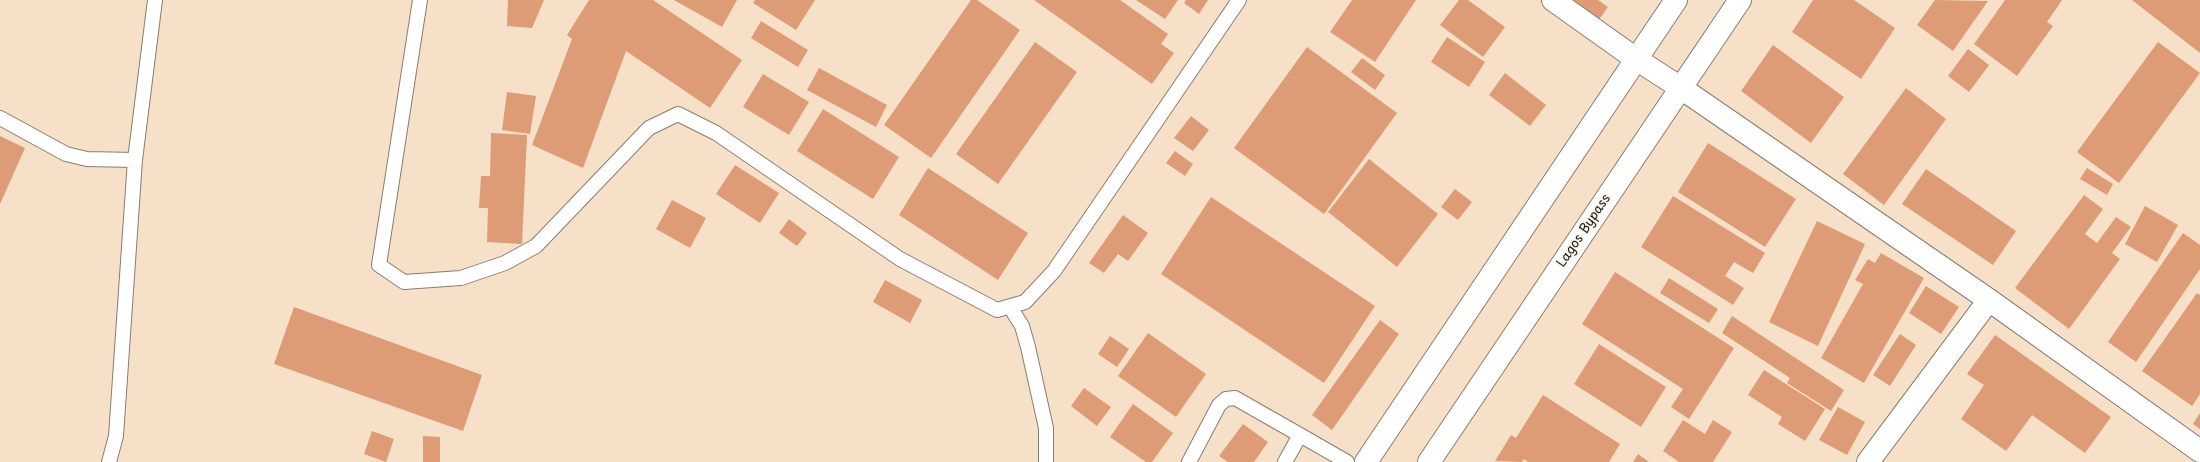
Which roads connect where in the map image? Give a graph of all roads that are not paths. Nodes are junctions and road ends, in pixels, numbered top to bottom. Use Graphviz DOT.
graph roads {
  1 [pos="155,0"];
  2 [pos="420,0"];
  3 [pos="1239,0"];
  4 [pos="1553,0"];
  5 [pos="1676,0"];
  6 [pos="1740,0"];
  7 [pos="1636,59"];
  8 [pos="1681,88"];
  9 [pos="0,118"];
  10 [pos="135,160"];
  11 [pos="1989,300"];
  12 [pos="1010,307"];
  13 [pos="1300,435"];
  14 [pos="2200,451"];
  15 [pos="109,462"];
  16 [pos="1046,462"];
  17 [pos="1189,462"];
  18 [pos="1285,462"];
  19 [pos="1347,462"];
  20 [pos="1366,462"];
  21 [pos="1428,462"];
  22 [pos="1868,462"];
  1 -- 10 [label="lane"];
  2 -- 12 [label="lane"];
  3 -- 12 [label="lane"];
  4 -- 7 [label="main road"];
  5 -- 7 [label="main road"];
  6 -- 8 [label="main road, Lagos Bypass"];
  7 -- 8 [label="main road"];
  7 -- 20 [label="main road"];
  8 -- 11 [label="main road"];
  8 -- 21 [label="main road, Lagos Bypass"];
  9 -- 10 [label="lane"];
  10 -- 15 [label="lane"];
  11 -- 14 [label="main road"];
  11 -- 22 [label="main road"];
  12 -- 16 [label="lane"];
  13 -- 17 [label="lane"];
  13 -- 18 [label="lane"];
  13 -- 19 [label="lane"];
}
